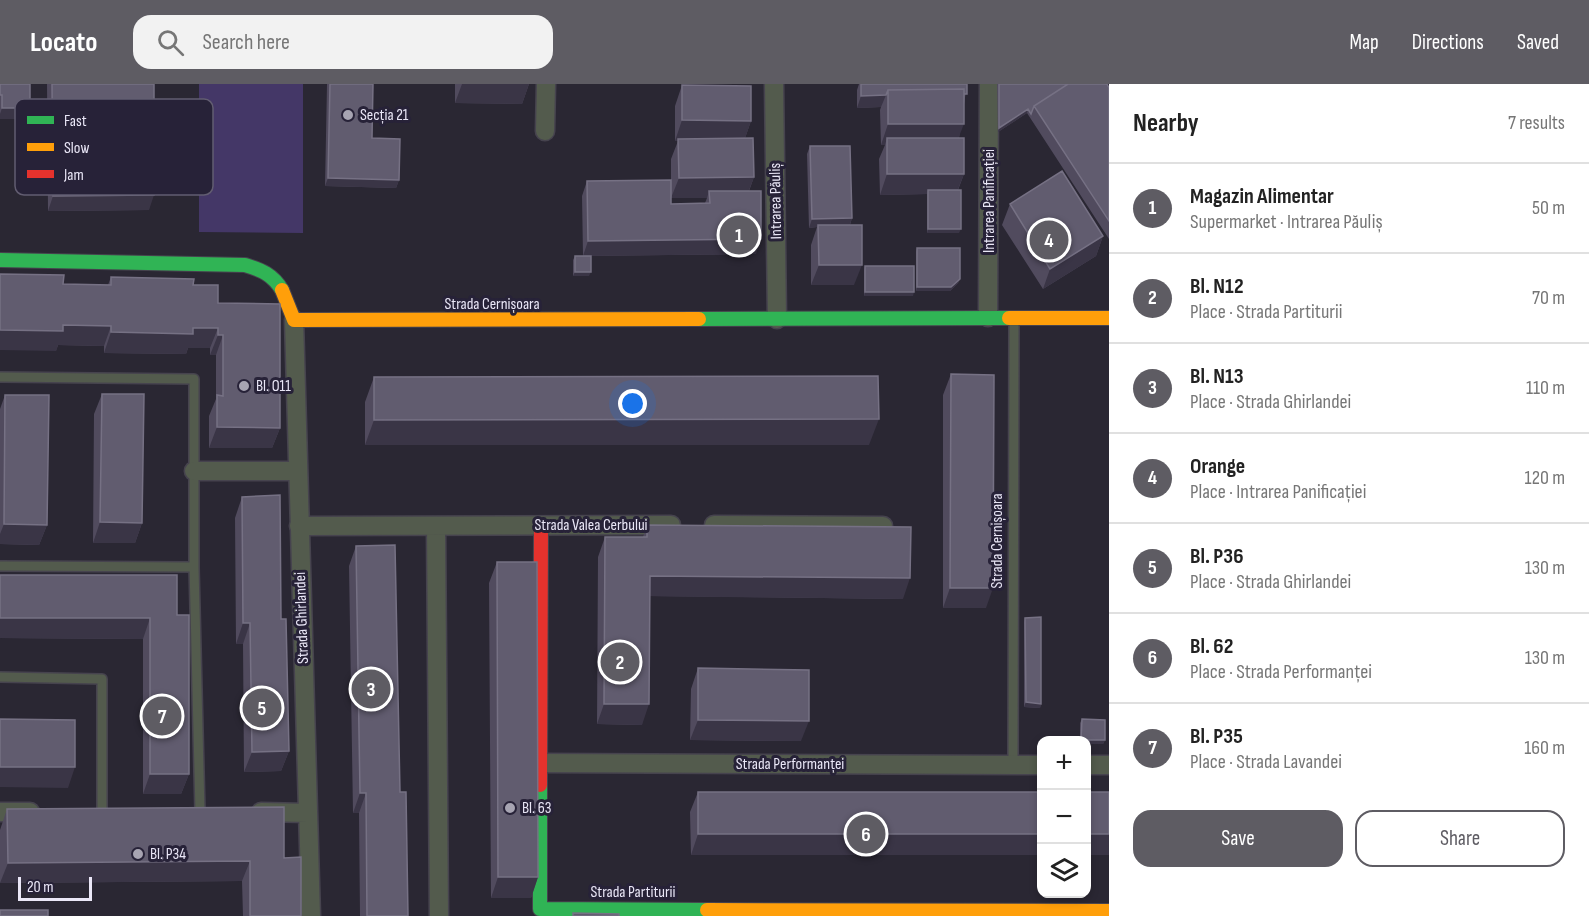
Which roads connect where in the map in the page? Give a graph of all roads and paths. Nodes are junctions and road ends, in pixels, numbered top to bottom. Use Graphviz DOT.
graph roads {
  1 [pos="546,84"];
  2 [pos="774,84"];
  3 [pos="989,84"];
  4 [pos="545,130"];
  5 [pos="0,260"];
  6 [pos="988,317"];
  7 [pos="1014,317"];
  8 [pos="1109,318"];
  9 [pos="777,319"];
  10 [pos="294,320"];
  11 [pos="0,378"];
  12 [pos="194,471"];
  13 [pos="297,471"];
  14 [pos="541,525"];
  15 [pos="299,526"];
  16 [pos="436,526"];
  17 [pos="883,526"];
  18 [pos="0,566"];
  19 [pos="194,567"];
  20 [pos="0,677"];
  21 [pos="539,763"];
  22 [pos="1012,765"];
  23 [pos="1037,765"];
  24 [pos="1091,765"];
  25 [pos="1109,765"];
  26 [pos="0,812"];
  27 [pos="46,812"];
  28 [pos="80,812"];
  29 [pos="102,812"];
  30 [pos="124,812"];
  31 [pos="178,812"];
  32 [pos="200,812"];
  33 [pos="221,812"];
  34 [pos="243,812"];
  35 [pos="308,813"];
  36 [pos="1109,911"];
  37 [pos="986,913"];
  38 [pos="311,916"];
  39 [pos="439,916"];
  1 -- 4 [label="street"];
  2 -- 9 [label="street, Intrarea Păuliș"];
  3 -- 6 [label="street, Intrarea Panificației"];
  5 -- 10 [label="street"];
  6 -- 7 [label="street, Strada Cernișoara"];
  6 -- 9 [label="street, Strada Cernișoara"];
  7 -- 8 [label="street, Strada Cernișoara"];
  7 -- 22 [label="lane, Strada Cernișoara"];
  9 -- 10 [label="street, Strada Cernișoara"];
  10 -- 13 [label="street, Strada Ghirlandei"];
  11 -- 12 [label="lane"];
  12 -- 13 [label="street"];
  12 -- 19 [label="lane"];
  13 -- 15 [label="street, Strada Ghirlandei"];
  14 -- 16 [label="street, Strada Valea Cerbului"];
  14 -- 17 [label="street, Strada Valea Cerbului"];
  14 -- 21 [label="street, Strada Partiturii"];
  15 -- 16 [label="street, Strada Valea Cerbului"];
  15 -- 35 [label="street, Strada Ghirlandei"];
  16 -- 39 [label="street"];
  18 -- 19 [label="lane"];
  19 -- 32 [label="lane"];
  20 -- 29 [label="lane"];
  21 -- 22 [label="street, Strada Performanței"];
  21 -- 37 [label="street, Strada Partiturii"];
  22 -- 23 [label="street, Strada Performanței"];
  24 -- 25 [label="street"];
  26 -- 27 [label="street"];
  28 -- 29 [label="street"];
  29 -- 30 [label="street"];
  31 -- 32 [label="street"];
  32 -- 33 [label="street"];
  34 -- 35 [label="street"];
  35 -- 38 [label="street, Strada Ghirlandei"];
  36 -- 37 [label="street, Strada Partiturii"];
}
